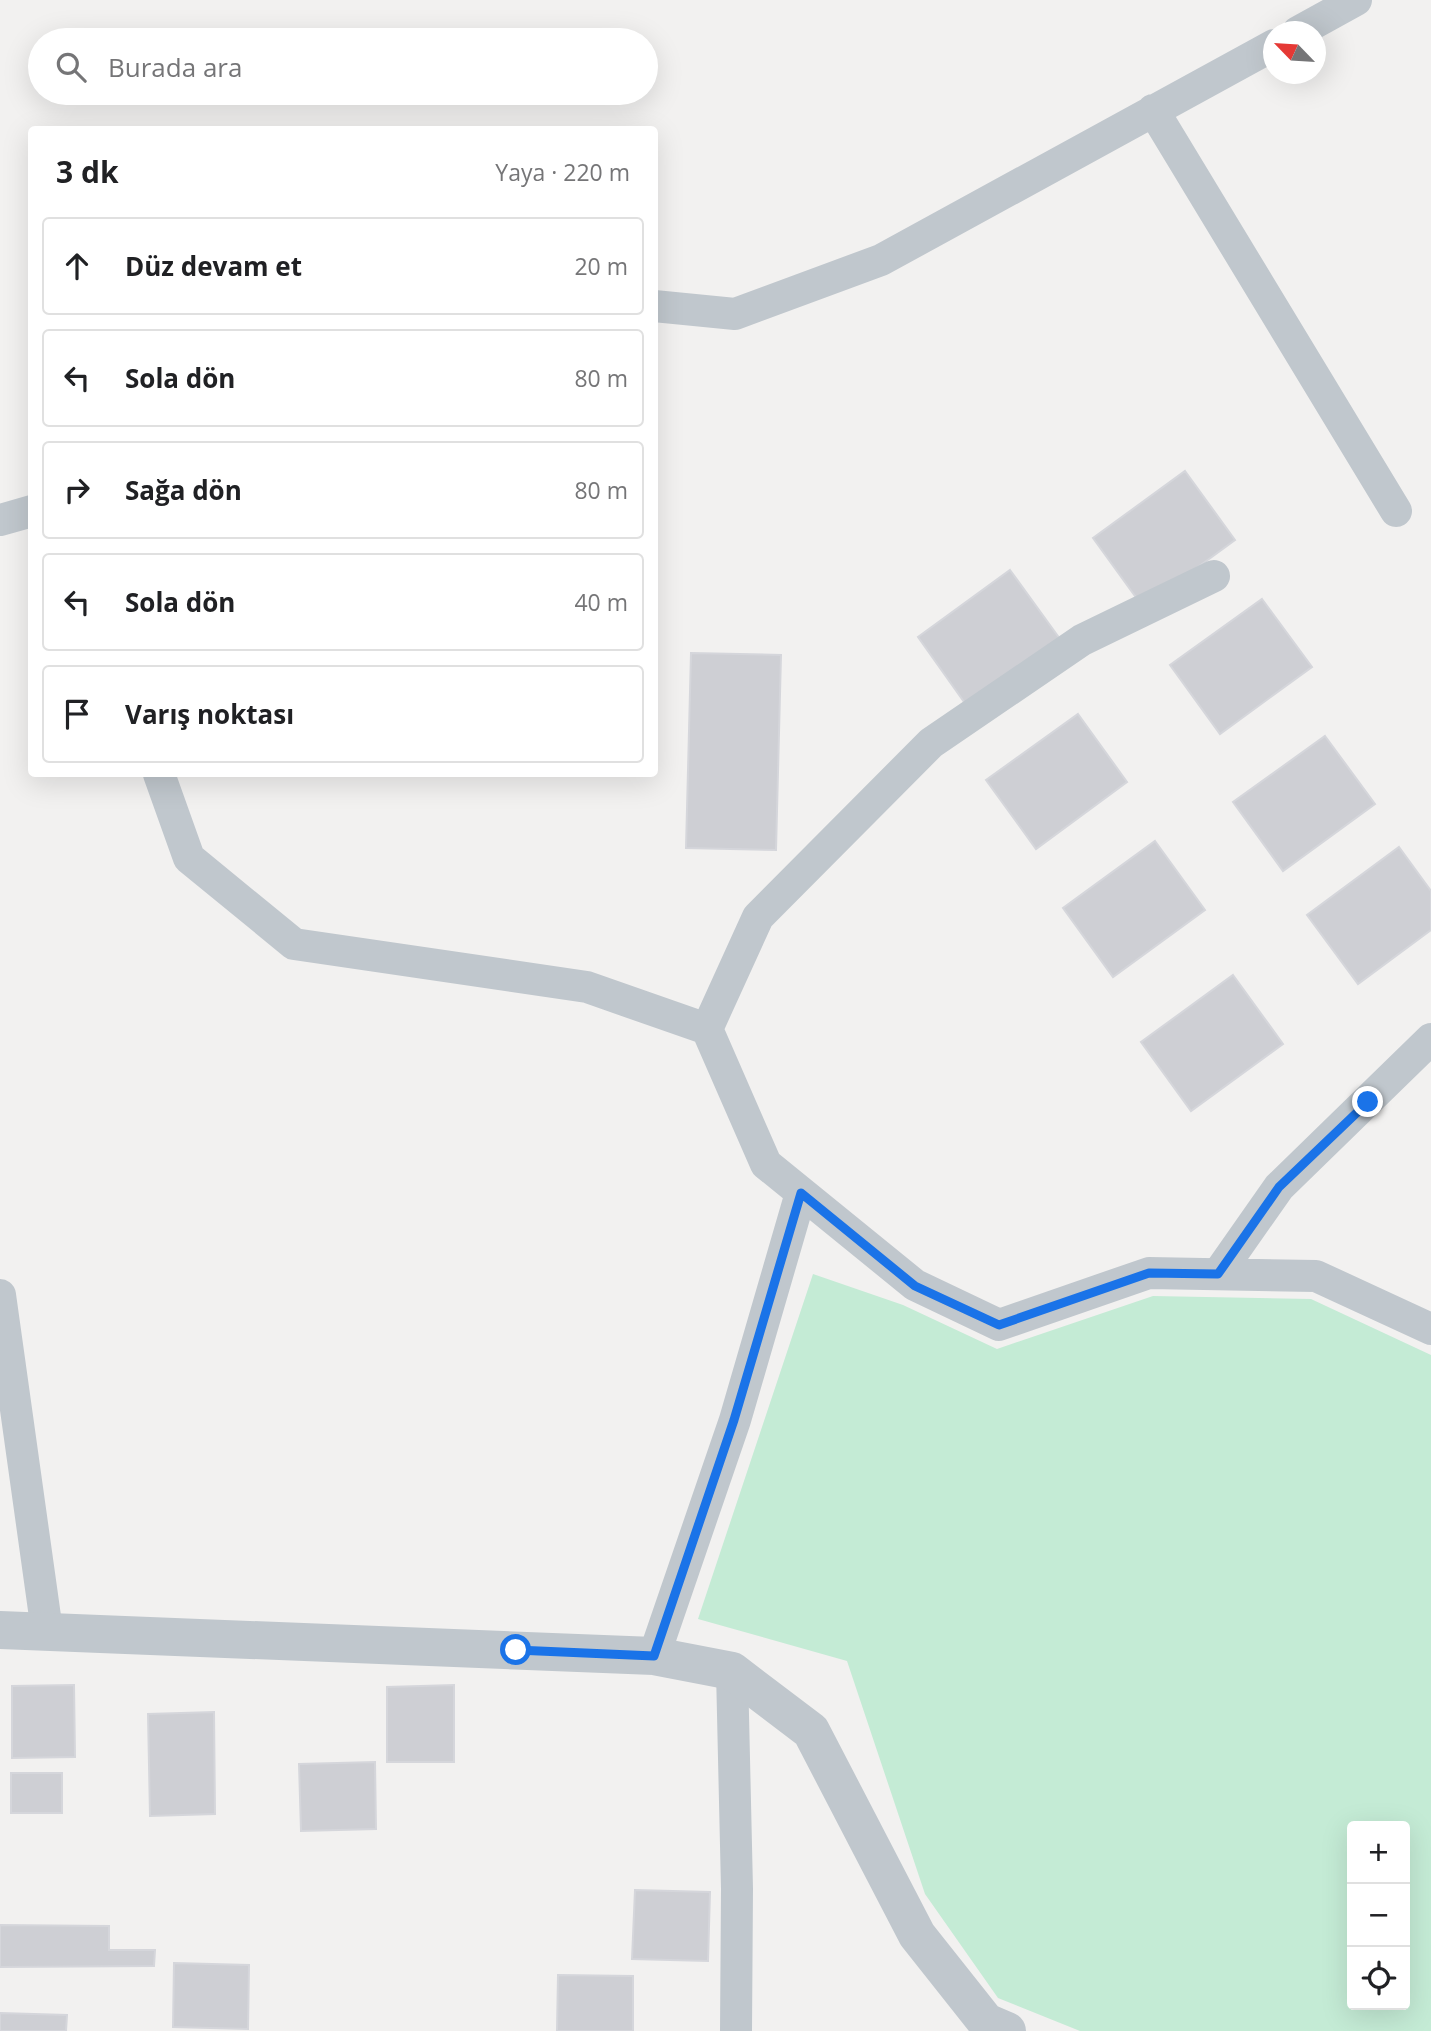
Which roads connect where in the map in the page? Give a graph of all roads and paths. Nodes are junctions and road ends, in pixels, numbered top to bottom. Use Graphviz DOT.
graph roads {
  1 [pos="1356,0"];
  2 [pos="1318,21"];
  3 [pos="1263,50"];
  4 [pos="1153,110"];
  5 [pos="658,306"];
  6 [pos="28,511"];
  7 [pos="1396,512"];
  8 [pos="0,520"];
  9 [pos="1214,576"];
  10 [pos="160,777"];
  11 [pos="707,1029"];
  12 [pos="1431,1039"];
  13 [pos="801,1193"];
  14 [pos="1218,1274"];
  15 [pos="0,1295"];
  16 [pos="1431,1329"];
  17 [pos="0,1630"];
  18 [pos="47,1631"];
  19 [pos="654,1656"];
  20 [pos="732,1671"];
  21 [pos="736,2031"];
  22 [pos="1007,2031"];
  1 -- 2 [label="street"];
  3 -- 4 [label="street"];
  4 -- 5 [label="street"];
  4 -- 7 [label="street"];
  6 -- 8 [label="street"];
  9 -- 11 [label="street"];
  10 -- 11 [label="street"];
  11 -- 13 [label="street"];
  12 -- 14 [label="street"];
  13 -- 14 [label="street"];
  13 -- 19 [label="street"];
  14 -- 16 [label="street"];
  15 -- 18 [label="street"];
  17 -- 18 [label="street"];
  18 -- 19 [label="street"];
  19 -- 20 [label="street"];
  20 -- 21 [label="street"];
  20 -- 22 [label="street"];
}
